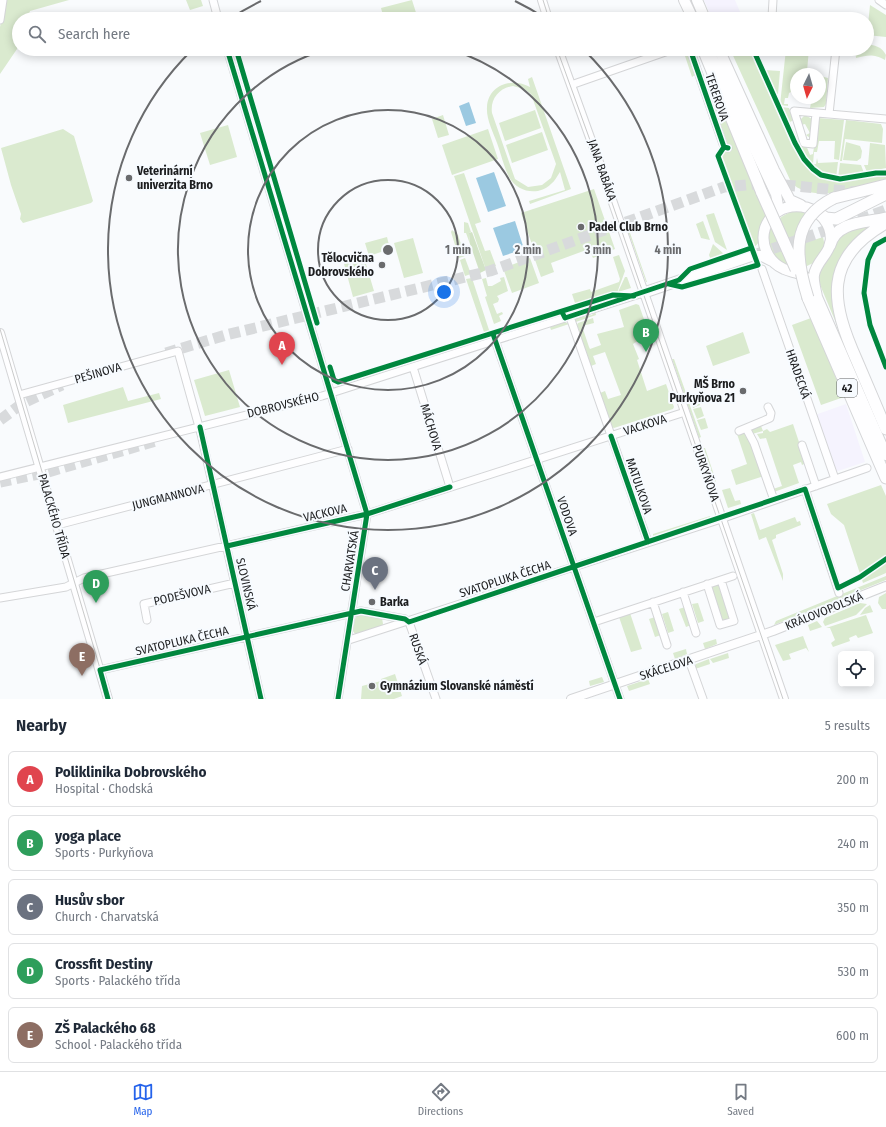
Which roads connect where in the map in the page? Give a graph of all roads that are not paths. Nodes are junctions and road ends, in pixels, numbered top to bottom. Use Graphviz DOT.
graph roads {
  1 [pos="3,0"];
  2 [pos="212,0"];
  3 [pos="542,0"];
  4 [pos="684,0"];
  5 [pos="697,0"];
  6 [pos="773,0"];
  7 [pos="878,0"];
  8 [pos="886,5"];
  9 [pos="216,12"];
  10 [pos="546,12"];
  11 [pos="690,12"];
  12 [pos="702,12"];
  13 [pos="772,12"];
  14 [pos="0,20"];
  15 [pos="229,56"];
  16 [pos="561,56"];
  17 [pos="654,56"];
  18 [pos="692,56"];
  19 [pos="706,56"];
  20 [pos="710,56"];
  21 [pos="722,56"];
  22 [pos="835,56"];
  23 [pos="571,85"];
  24 [pos="816,113"];
  25 [pos="829,114"];
  26 [pos="886,119"];
  27 [pos="728,148"];
  28 [pos="886,185"];
  29 [pos="886,194"];
  30 [pos="804,206"];
  31 [pos="818,213"];
  32 [pos="774,214"];
  33 [pos="886,218"];
  34 [pos="886,224"];
  35 [pos="764,237"];
  36 [pos="830,245"];
  37 [pos="751,256"];
  38 [pos="773,262"];
  39 [pos="821,262"];
  40 [pos="762,269"];
  41 [pos="791,272"];
  42 [pos="643,293"];
  43 [pos="813,297"];
  44 [pos="570,317"];
  45 [pos="0,333"];
  46 [pos="495,340"];
  47 [pos="178,351"];
  48 [pos="412,367"];
  49 [pos="330,392"];
  50 [pos="19,395"];
  51 [pos="768,407"];
  52 [pos="684,412"];
  53 [pos="200,427"];
  54 [pos="746,428"];
  55 [pos="886,429"];
  56 [pos="738,431"];
  57 [pos="611,436"];
  58 [pos="802,445"];
  59 [pos="348,449"];
  60 [pos="886,455"];
  61 [pos="537,460"];
  62 [pos="40,468"];
  63 [pos="867,468"];
  64 [pos="0,477"];
  65 [pos="886,478"];
  66 [pos="835,479"];
  67 [pos="214,485"];
  68 [pos="816,486"];
  69 [pos="450,487"];
  70 [pos="805,489"];
  71 [pos="774,500"];
  72 [pos="367,514"];
  73 [pos="721,518"];
  74 [pos="57,525"];
  75 [pos="648,542"];
  76 [pos="227,546"];
  77 [pos="574,566"];
  78 [pos="733,576"];
  79 [pos="721,580"];
  80 [pos="74,583"];
  81 [pos="235,583"];
  82 [pos="706,584"];
  83 [pos="886,586"];
  84 [pos="683,592"];
  85 [pos="839,593"];
  86 [pos="0,598"];
  87 [pos="652,602"];
  88 [pos="352,613"];
  89 [pos="147,620"];
  90 [pos="408,622"];
  91 [pos="594,622"];
  92 [pos="696,633"];
  93 [pos="762,636"];
  94 [pos="247,637"];
  95 [pos="349,640"];
  96 [pos="667,645"];
  97 [pos="689,660"];
  98 [pos="100,670"];
  99 [pos="615,684"];
  100 [pos="108,699"];
  101 [pos="262,699"];
  102 [pos="338,699"];
  103 [pos="436,699"];
  104 [pos="571,699"];
  105 [pos="620,699"];
  106 [pos="703,699"];
  107 [pos="784,699"];
  1 -- 14 [label="street"];
  2 -- 9 [label="street"];
  3 -- 10 [label="street"];
  4 -- 11 [label="main road"];
  5 -- 12 [label="main road"];
  6 -- 13 [label="street"];
  7 -- 8 [label="street"];
  15 -- 49 [label="street, CHARVATSKÁ"];
  16 -- 23 [label="street, JANA BABÁKA"];
  17 -- 23 [label="street"];
  18 -- 27 [label="street, TEREROVA"];
  19 -- 43 [label="highway, 42, bridge"];
  20 -- 32 [label="main road"];
  21 -- 30 [label="main road"];
  22 -- 25 [label="street"];
  23 -- 42 [label="street, JANA BABÁKA"];
  24 -- 24 [label="street"];
  24 -- 25 [label="street"];
  25 -- 26 [label="street"];
  28 -- 43 [label="highway, 42, bridge"];
  29 -- 31 [label="highway"];
  30 -- 31 [label="main road"];
  30 -- 32 [label="main road"];
  31 -- 36 [label="main road"];
  32 -- 35 [label="main road"];
  33 -- 36 [label="highway"];
  34 -- 55 [label="highway, 42"];
  35 -- 37 [label="main road"];
  35 -- 38 [label="main road"];
  36 -- 39 [label="main road"];
  37 -- 38 [label="main road"];
  37 -- 42 [label="main road, DOBROVSKÉHO"];
  38 -- 41 [label="main road"];
  39 -- 41 [label="main road"];
  39 -- 43 [label="main road"];
  40 -- 66 [label="street, HRADECKÁ"];
  41 -- 43 [label="main road"];
  42 -- 44 [label="street, DOBROVSKÉHO"];
  42 -- 52 [label="street, PURKYŇOVA"];
  43 -- 60 [label="main road"];
  43 -- 65 [label="highway, 42"];
  44 -- 46 [label="street, DOBROVSKÉHO"];
  44 -- 57 [label="street, MATULKOVA"];
  45 -- 50 [label="street, PALACKÉHO TŘÍDA"];
  46 -- 48 [label="street, DOBROVSKÉHO"];
  46 -- 61 [label="street, VODOVA"];
  47 -- 50 [label="street, PEŠINOVA"];
  47 -- 53 [label="street, SLOVINSKÁ"];
  48 -- 49 [label="street, DOBROVSKÉHO"];
  48 -- 69 [label="street, MÁCHOVA"];
  49 -- 53 [label="street, DOBROVSKÉHO"];
  49 -- 59 [label="street, CHARVATSKÁ"];
  50 -- 62 [label="street, PALACKÉHO TŘÍDA"];
  51 -- 54 [label="street"];
  52 -- 57 [label="street, VACKOVA"];
  52 -- 73 [label="street, PURKYŇOVA"];
  53 -- 62 [label="street, DOBROVSKÉHO"];
  53 -- 67 [label="street, SLOVINSKÁ"];
  54 -- 56 [label="street"];
  54 -- 71 [label="street"];
  57 -- 61 [label="street, VACKOVA"];
  57 -- 75 [label="street, MATULKOVA"];
  58 -- 68 [label="street"];
  59 -- 67 [label="street, JUNGMANNOVA"];
  59 -- 72 [label="street, CHARVATSKÁ"];
  61 -- 69 [label="street, VACKOVA"];
  61 -- 77 [label="street, VODOVA"];
  62 -- 64 [label="street, DOBROVSKÉHO"];
  62 -- 74 [label="street, PALACKÉHO TŘÍDA"];
  63 -- 66 [label="street, SVATOPLUKA ČECHA"];
  66 -- 68 [label="street, SVATOPLUKA ČECHA"];
  67 -- 74 [label="street, JUNGMANNOVA"];
  67 -- 76 [label="street, SLOVINSKÁ"];
  68 -- 70 [label="street, SVATOPLUKA ČECHA"];
  69 -- 72 [label="street, VACKOVA"];
  70 -- 71 [label="street, SVATOPLUKA ČECHA"];
  70 -- 85 [label="street"];
  71 -- 73 [label="street, SVATOPLUKA ČECHA"];
  72 -- 76 [label="street, VACKOVA"];
  72 -- 88 [label="street, CHARVATSKÁ"];
  73 -- 75 [label="street, SVATOPLUKA ČECHA"];
  73 -- 93 [label="street, PURKYŇOVA"];
  74 -- 80 [label="street, PALACKÉHO TŘÍDA"];
  75 -- 77 [label="street, SVATOPLUKA ČECHA"];
  76 -- 80 [label="street, VACKOVA"];
  76 -- 81 [label="street, SLOVINSKÁ"];
  77 -- 90 [label="street, SVATOPLUKA ČECHA"];
  77 -- 91 [label="street, VODOVA"];
  78 -- 79 [label="street"];
  79 -- 82 [label="street"];
  79 -- 82 [label="street"];
  80 -- 86 [label="street, VACKOVA"];
  80 -- 98 [label="street, PALACKÉHO TŘÍDA"];
  81 -- 89 [label="street, PODEŠVOVA"];
  81 -- 94 [label="street, SLOVINSKÁ"];
  82 -- 84 [label="street"];
  83 -- 93 [label="street, KRÁLOVOPOLSKÁ"];
  84 -- 87 [label="street"];
  84 -- 92 [label="street"];
  87 -- 91 [label="street"];
  87 -- 96 [label="street, SKÁCELOVA"];
  88 -- 90 [label="street, SVATOPLUKA ČECHA"];
  88 -- 94 [label="street, SVATOPLUKA ČECHA"];
  88 -- 95 [label="street, CHARVATSKÁ"];
  90 -- 95 [label="street, SVATOPLUKA ČECHA"];
  90 -- 103 [label="street, RUSKÁ"];
  91 -- 99 [label="street, VODOVA"];
  93 -- 97 [label="street, SKÁCELOVA"];
  93 -- 107 [label="street, PURKYŇOVA"];
  94 -- 98 [label="street, SVATOPLUKA ČECHA"];
  94 -- 101 [label="street, SLOVINSKÁ"];
  95 -- 102 [label="street, CHARVATSKÁ"];
  97 -- 99 [label="street, SKÁCELOVA"];
  97 -- 106 [label="street"];
  98 -- 100 [label="street, PALACKÉHO TŘÍDA"];
  99 -- 104 [label="street, SKÁCELOVA"];
  99 -- 105 [label="street, VODOVA"];
}
